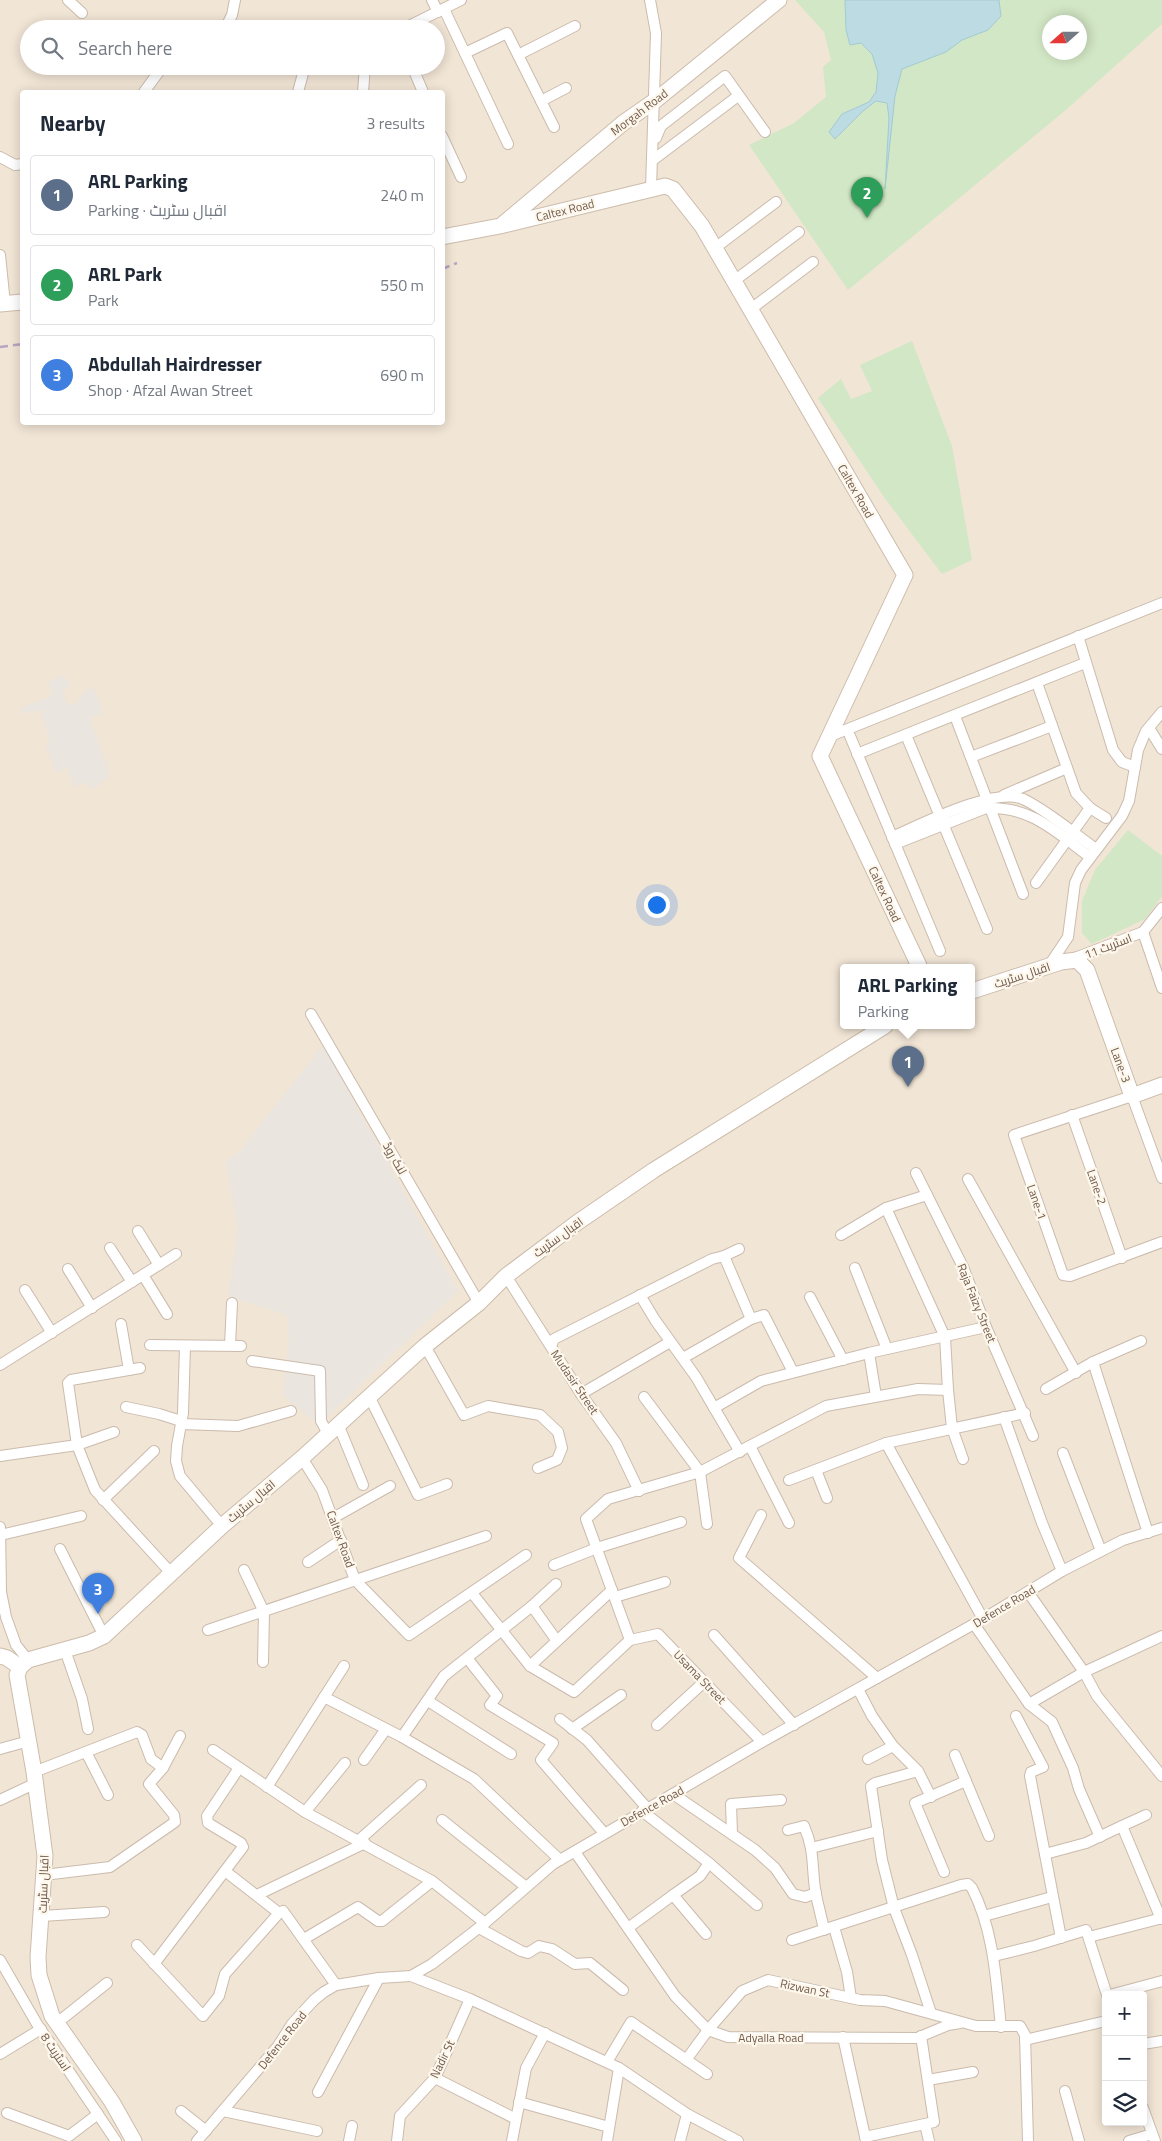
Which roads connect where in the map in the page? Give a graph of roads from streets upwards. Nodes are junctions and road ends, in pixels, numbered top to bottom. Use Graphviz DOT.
graph roads {
  1 [pos="68,0"];
  2 [pos="234,0"];
  3 [pos="432,0"];
  4 [pos="461,0"];
  5 [pos="650,0"];
  6 [pos="779,0"];
  7 [pos="441,10"];
  8 [pos="82,13"];
  9 [pos="230,20"];
  10 [pos="420,20"];
  11 [pos="575,26"];
  12 [pos="465,52"];
  13 [pos="518,56"];
  14 [pos="156,75"];
  15 [pos="303,75"];
  16 [pos="364,75"];
  17 [pos="416,75"];
  18 [pos="566,88"];
  19 [pos="145,90"];
  20 [pos="299,90"];
  21 [pos="363,90"];
  22 [pos="422,90"];
  23 [pos="738,96"];
  24 [pos="656,100"];
  25 [pos="541,101"];
  26 [pos="554,126"];
  27 [pos="765,132"];
  28 [pos="445,142"];
  29 [pos="508,144"];
  30 [pos="653,145"];
  31 [pos="0,157"];
  32 [pos="653,160"];
  33 [pos="20,164"];
  34 [pos="461,177"];
  35 [pos="651,188"];
  36 [pos="776,202"];
  37 [pos="500,226"];
  38 [pos="799,232"];
  39 [pos="445,236"];
  40 [pos="715,248"];
  41 [pos="0,255"];
  42 [pos="813,262"];
  43 [pos="734,281"];
  44 [pos="20,302"];
  45 [pos="2,304"];
  46 [pos="751,309"];
  47 [pos="1162,603"];
  48 [pos="1078,636"];
  49 [pos="1085,663"];
  50 [pos="1037,684"];
  51 [pos="1162,712"];
  52 [pos="955,716"];
  53 [pos="1052,726"];
  54 [pos="1149,728"];
  55 [pos="906,735"];
  56 [pos="850,736"];
  57 [pos="828,737"];
  58 [pos="1162,749"];
  59 [pos="857,754"];
  60 [pos="971,757"];
  61 [pos="1135,767"];
  62 [pos="1067,768"];
  63 [pos="1001,797"];
  64 [pos="988,803"];
  65 [pos="1090,808"];
  66 [pos="1106,818"];
  67 [pos="943,820"];
  68 [pos="1069,836"];
  69 [pos="894,840"];
  70 [pos="1093,853"];
  71 [pos="1036,882"];
  72 [pos="1023,894"];
  73 [pos="1162,908"];
  74 [pos="987,929"];
  75 [pos="1143,932"];
  76 [pos="940,951"];
  77 [pos="1072,959"];
  78 [pos="918,964"];
  79 [pos="1048,966"];
  80 [pos="1162,988"];
  81 [pos="975,989"];
  82 [pos="311,1014"];
  83 [pos="880,1029"];
  84 [pos="1162,1085"];
  85 [pos="1132,1096"];
  86 [pos="1072,1115"];
  87 [pos="916,1173"];
  88 [pos="1162,1178"];
  89 [pos="968,1179"];
  90 [pos="928,1195"];
  91 [pos="886,1208"];
  92 [pos="138,1231"];
  93 [pos="841,1235"];
  94 [pos="1162,1242"];
  95 [pos="110,1248"];
  96 [pos="739,1249"];
  97 [pos="176,1254"];
  98 [pos="724,1256"];
  99 [pos="1122,1258"];
  100 [pos="159,1265"];
  101 [pos="855,1268"];
  102 [pos="68,1269"];
  103 [pos="143,1275"];
  104 [pos="506,1276"];
  105 [pos="132,1282"];
  106 [pos="25,1290"];
  107 [pos="640,1295"];
  108 [pos="810,1297"];
  109 [pos="232,1303"];
  110 [pos="479,1303"];
  111 [pos="92,1308"];
  112 [pos="167,1314"];
  113 [pos="751,1319"];
  114 [pos="121,1324"];
  115 [pos="986,1328"];
  116 [pos="52,1333"];
  117 [pos="945,1336"];
  118 [pos="1141,1341"];
  119 [pos="670,1342"];
  120 [pos="150,1345"];
  121 [pos="230,1345"];
  122 [pos="185,1346"];
  123 [pos="241,1346"];
  124 [pos="425,1346"];
  125 [pos="551,1346"];
  126 [pos="887,1349"];
  127 [pos="869,1353"];
  128 [pos="683,1358"];
  129 [pos="843,1360"];
  130 [pos="252,1361"];
  131 [pos="1093,1362"];
  132 [pos="0,1365"];
  133 [pos="140,1368"];
  134 [pos="129,1370"];
  135 [pos="793,1372"];
  136 [pos="1076,1373"];
  137 [pos="1046,1389"];
  138 [pos="948,1390"];
  139 [pos="581,1394"];
  140 [pos="370,1396"];
  141 [pos="876,1396"];
  142 [pos="644,1397"];
  143 [pos="126,1407"];
  144 [pos="714,1408"];
  145 [pos="291,1411"];
  146 [pos="1025,1413"];
  147 [pos="1004,1418"];
  148 [pos="181,1422"];
  149 [pos="952,1428"];
  150 [pos="333,1429"];
  151 [pos="114,1432"];
  152 [pos="1034,1436"];
  153 [pos="886,1443"];
  154 [pos="77,1445"];
  155 [pos="750,1446"];
  156 [pos="154,1451"];
  157 [pos="740,1452"];
  158 [pos="1063,1453"];
  159 [pos="0,1456"];
  160 [pos="302,1458"];
  161 [pos="963,1459"];
  162 [pos="538,1468"];
  163 [pos="816,1470"];
  164 [pos="700,1472"];
  165 [pos="789,1480"];
  166 [pos="447,1484"];
  167 [pos="364,1485"];
  168 [pos="390,1486"];
  169 [pos="639,1491"];
  170 [pos="827,1498"];
  171 [pos="103,1500"];
  172 [pos="761,1515"];
  173 [pos="81,1516"];
  174 [pos="333,1518"];
  175 [pos="681,1522"];
  176 [pos="789,1523"];
  177 [pos="707,1524"];
  178 [pos="222,1526"];
  179 [pos="0,1527"];
  180 [pos="1162,1528"];
  181 [pos="1148,1533"];
  182 [pos="1,1535"];
  183 [pos="486,1536"];
  184 [pos="341,1540"];
  185 [pos="597,1548"];
  186 [pos="60,1549"];
  187 [pos="1101,1551"];
  188 [pos="526,1555"];
  189 [pos="308,1562"];
  190 [pos="1,1564"];
  191 [pos="554,1564"];
  192 [pos="244,1570"];
  193 [pos="1062,1571"];
  194 [pos="172,1574"];
  195 [pos="355,1580"];
  196 [pos="665,1582"];
  197 [pos="556,1584"];
  198 [pos="1028,1592"];
  199 [pos="472,1593"];
  200 [pos="614,1593"];
  201 [pos="532,1606"];
  202 [pos="264,1612"];
  203 [pos="983,1619"];
  204 [pos="974,1624"];
  205 [pos="208,1630"];
  206 [pos="502,1630"];
  207 [pos="714,1635"];
  208 [pos="104,1636"];
  209 [pos="1162,1636"];
  210 [pos="630,1640"];
  211 [pos="557,1641"];
  212 [pos="65,1650"];
  213 [pos="0,1656"];
  214 [pos="467,1658"];
  215 [pos="263,1662"];
  216 [pos="24,1663"];
  217 [pos="344,1666"];
  218 [pos="530,1666"];
  219 [pos="1084,1672"];
  220 [pos="877,1678"];
  221 [pos="704,1682"];
  222 [pos="858,1689"];
  223 [pos="621,1695"];
  224 [pos="324,1697"];
  225 [pos="428,1701"];
  226 [pos="1029,1704"];
  227 [pos="1016,1716"];
  228 [pos="560,1719"];
  229 [pos="657,1725"];
  230 [pos="794,1725"];
  231 [pos="88,1729"];
  232 [pos="386,1729"];
  233 [pos="572,1729"];
  234 [pos="180,1736"];
  235 [pos="402,1737"];
  236 [pos="29,1741"];
  237 [pos="762,1742"];
  238 [pos="893,1746"];
  239 [pos="0,1749"];
  240 [pos="213,1750"];
  241 [pos="86,1752"];
  242 [pos="511,1754"];
  243 [pos="955,1755"];
  244 [pos="868,1759"];
  245 [pos="364,1760"];
  246 [pos="345,1763"];
  247 [pos="163,1768"];
  248 [pos="239,1768"];
  249 [pos="918,1771"];
  250 [pos="1162,1774"];
  251 [pos="35,1777"];
  252 [pos="966,1781"];
  253 [pos="421,1785"];
  254 [pos="267,1787"];
  255 [pos="672,1794"];
  256 [pos="108,1795"];
  257 [pos="931,1797"];
  258 [pos="0,1800"];
  259 [pos="781,1800"];
  260 [pos="645,1809"];
  261 [pos="305,1812"];
  262 [pos="1146,1815"];
  263 [pos="442,1820"];
  264 [pos="1122,1826"];
  265 [pos="788,1830"];
  266 [pos="878,1831"];
  267 [pos="604,1833"];
  268 [pos="732,1834"];
  269 [pos="988,1836"];
  270 [pos="1100,1837"];
  271 [pos="361,1842"];
  272 [pos="811,1848"];
  273 [pos="575,1852"];
  274 [pos="1044,1854"];
  275 [pos="560,1860"];
  276 [pos="709,1863"];
  277 [pos="225,1871"];
  278 [pos="944,1872"];
  279 [pos="44,1875"];
  280 [pos="432,1881"];
  281 [pos="526,1888"];
  282 [pos="816,1893"];
  283 [pos="257,1895"];
  284 [pos="673,1895"];
  285 [pos="1052,1897"];
  286 [pos="757,1905"];
  287 [pos="894,1908"];
  288 [pos="104,1912"];
  289 [pos="279,1913"];
  290 [pos="42,1916"];
  291 [pos="984,1916"];
  292 [pos="1161,1919"];
  293 [pos="482,1925"];
  294 [pos="628,1928"];
  295 [pos="829,1928"];
  296 [pos="706,1934"];
  297 [pos="1089,1937"];
  298 [pos="1061,1938"];
  299 [pos="304,1939"];
  300 [pos="792,1940"];
  301 [pos="137,1945"];
  302 [pos="994,1956"];
  303 [pos="0,1960"];
  304 [pos="154,1964"];
  305 [pos="411,1976"];
  306 [pos="379,1978"];
  307 [pos="1162,1981"];
  308 [pos="107,1983"];
  309 [pos="336,1985"];
  310 [pos="624,1990"];
  311 [pos="1105,1991"];
  312 [pos="1125,1991"];
  313 [pos="470,1999"];
  314 [pos="856,1999"];
  315 [pos="931,2013"];
  316 [pos="1102,2022"];
  317 [pos="57,2023"];
  318 [pos="965,2023"];
  319 [pos="1000,2027"];
  320 [pos="41,2030"];
  321 [pos="708,2030"];
  322 [pos="545,2033"];
  323 [pos="921,2036"];
  324 [pos="843,2037"];
  325 [pos="1025,2040"];
  326 [pos="1162,2041"];
  327 [pos="1147,2043"];
  328 [pos="0,2053"];
  329 [pos="686,2060"];
  330 [pos="607,2062"];
  331 [pos="620,2068"];
  332 [pos="973,2072"];
  333 [pos="707,2074"];
  334 [pos="435,2078"];
  335 [pos="928,2080"];
  336 [pos="1066,2091"];
  337 [pos="318,2092"];
  338 [pos="519,2102"];
  339 [pos="223,2111"];
  340 [pos="181,2112"];
  341 [pos="8,2114"];
  342 [pos="98,2114"];
  343 [pos="687,2114"];
  344 [pos="516,2119"];
  345 [pos="1147,2119"];
  346 [pos="925,2124"];
  347 [pos="352,2126"];
  348 [pos="610,2127"];
  349 [pos="206,2130"];
  350 [pos="317,2130"];
  351 [pos="1154,2138"];
  352 [pos="866,2139"];
  353 [pos="116,2141"];
  354 [pos="134,2141"];
  355 [pos="197,2141"];
  356 [pos="349,2141"];
  357 [pos="396,2141"];
  358 [pos="512,2141"];
  359 [pos="607,2141"];
  360 [pos="680,2141"];
  361 [pos="738,2141"];
  362 [pos="929,2141"];
  363 [pos="1028,2141"];
  364 [pos="1079,2141"];
  365 [pos="1129,2141"];
  1 -- 8 [label="street"];
  2 -- 9 [label="street"];
  3 -- 7 [label="street"];
  4 -- 7 [label="street"];
  5 -- 24 [label="street"];
  6 -- 24 [label="street, Morgah Road"];
  7 -- 10 [label="street"];
  7 -- 12 [label="street"];
  11 -- 13 [label="street"];
  12 -- 13 [label="street"];
  12 -- 29 [label="street"];
  13 -- 25 [label="street"];
  14 -- 19 [label="street"];
  15 -- 20 [label="street"];
  16 -- 21 [label="street"];
  17 -- 22 [label="street"];
  18 -- 25 [label="street"];
  23 -- 27 [label="street"];
  23 -- 30 [label="street"];
  23 -- 32 [label="street"];
  24 -- 30 [label="street"];
  24 -- 37 [label="street, Morgah Road"];
  25 -- 26 [label="street"];
  28 -- 34 [label="street"];
  30 -- 32 [label="street"];
  31 -- 33 [label="street"];
  32 -- 35 [label="street"];
  35 -- 37 [label="street, Caltex Road"];
  35 -- 40 [label="street, Caltex Road"];
  36 -- 40 [label="street"];
  37 -- 39 [label="street, Caltex Road"];
  38 -- 43 [label="street"];
  40 -- 43 [label="street, Caltex Road"];
  41 -- 45 [label="street"];
  42 -- 46 [label="street"];
  43 -- 46 [label="street, Caltex Road"];
  44 -- 45 [label="street"];
  46 -- 57 [label="street, Caltex Road"];
  47 -- 48 [label="street"];
  48 -- 49 [label="street"];
  48 -- 57 [label="street"];
  49 -- 50 [label="street"];
  49 -- 61 [label="street"];
  50 -- 52 [label="street"];
  50 -- 53 [label="street"];
  51 -- 54 [label="street"];
  52 -- 55 [label="street"];
  52 -- 60 [label="street"];
  53 -- 60 [label="street"];
  53 -- 62 [label="street"];
  54 -- 58 [label="street"];
  54 -- 61 [label="street"];
  55 -- 59 [label="street"];
  55 -- 67 [label="street"];
  56 -- 59 [label="street"];
  57 -- 78 [label="street, Caltex Road"];
  59 -- 69 [label="street"];
  60 -- 64 [label="street"];
  61 -- 70 [label="street"];
  62 -- 63 [label="street"];
  62 -- 65 [label="street"];
  63 -- 64 [label="street"];
  63 -- 68 [label="street"];
  64 -- 67 [label="street"];
  64 -- 68 [label="street"];
  64 -- 72 [label="street"];
  65 -- 66 [label="street"];
  65 -- 68 [label="street"];
  67 -- 69 [label="street"];
  67 -- 74 [label="street"];
  68 -- 70 [label="street"];
  68 -- 71 [label="street"];
  69 -- 76 [label="street"];
  70 -- 79 [label="street"];
  73 -- 75 [label="street, اسٹریٹ 11"];
  75 -- 77 [label="street, اسٹریٹ 11"];
  75 -- 80 [label="street"];
  77 -- 79 [label="street, اقبال سٹریٹ"];
  77 -- 85 [label="street, Lane-3"];
  79 -- 81 [label="street, اقبال سٹریٹ"];
  82 -- 110 [label="street, لنک روڈ"];
  83 -- 104 [label="street, اقبال سٹریٹ"];
  84 -- 85 [label="street"];
  85 -- 86 [label="street"];
  85 -- 88 [label="street, Lane-3"];
  86 -- 99 [label="street, Lane-2"];
  86 -- 99 [label="street, Lane-1"];
  87 -- 90 [label="street, Raja Faizy Street"];
  89 -- 136 [label="street"];
  90 -- 91 [label="street"];
  90 -- 115 [label="street, Raja Faizy Street"];
  91 -- 93 [label="street"];
  91 -- 117 [label="street"];
  92 -- 100 [label="street"];
  94 -- 99 [label="street"];
  95 -- 105 [label="street"];
  96 -- 98 [label="street"];
  97 -- 100 [label="street"];
  98 -- 107 [label="street"];
  98 -- 113 [label="street"];
  100 -- 103 [label="street"];
  101 -- 126 [label="street"];
  102 -- 111 [label="street"];
  103 -- 105 [label="street"];
  103 -- 112 [label="street"];
  104 -- 110 [label="street, اقبال سٹریٹ"];
  104 -- 125 [label="street, Mudasir Street"];
  105 -- 111 [label="street"];
  106 -- 116 [label="street"];
  107 -- 119 [label="street"];
  107 -- 125 [label="street"];
  108 -- 129 [label="street"];
  109 -- 121 [label="street"];
  110 -- 124 [label="street, اقبال سٹریٹ"];
  111 -- 116 [label="street"];
  113 -- 128 [label="street"];
  113 -- 135 [label="street"];
  114 -- 134 [label="street"];
  115 -- 117 [label="street"];
  115 -- 146 [label="street, Raja Faizy Street"];
  116 -- 132 [label="street"];
  117 -- 126 [label="street"];
  117 -- 138 [label="street"];
  118 -- 131 [label="street"];
  119 -- 128 [label="street"];
  119 -- 139 [label="street"];
  120 -- 122 [label="street"];
  121 -- 122 [label="street"];
  121 -- 123 [label="street"];
  122 -- 148 [label="street"];
  124 -- 140 [label="street, اقبال سٹریٹ"];
  124 -- 162 [label="street"];
  125 -- 139 [label="street, Mudasir Street"];
  126 -- 127 [label="street"];
  127 -- 129 [label="street"];
  127 -- 141 [label="street"];
  128 -- 144 [label="street"];
  129 -- 135 [label="street"];
  130 -- 150 [label="street"];
  131 -- 136 [label="street"];
  131 -- 181 [label="street"];
  133 -- 134 [label="street"];
  134 -- 154 [label="street"];
  135 -- 144 [label="street"];
  136 -- 137 [label="street"];
  138 -- 141 [label="street"];
  138 -- 149 [label="street"];
  139 -- 169 [label="street, Mudasir Street"];
  140 -- 150 [label="street, اقبال سٹریٹ"];
  140 -- 166 [label="street"];
  141 -- 155 [label="street"];
  142 -- 164 [label="street"];
  143 -- 148 [label="street"];
  144 -- 157 [label="street"];
  145 -- 148 [label="street"];
  146 -- 147 [label="street"];
  146 -- 152 [label="street, Raja Faizy Street"];
  147 -- 149 [label="street"];
  147 -- 193 [label="street"];
  148 -- 178 [label="street"];
  149 -- 153 [label="street"];
  149 -- 161 [label="street"];
  150 -- 160 [label="street, اقبال سٹریٹ"];
  150 -- 167 [label="street"];
  151 -- 154 [label="street"];
  153 -- 163 [label="street"];
  153 -- 203 [label="street"];
  154 -- 159 [label="street"];
  154 -- 171 [label="street"];
  155 -- 157 [label="street"];
  155 -- 176 [label="street"];
  156 -- 171 [label="street"];
  157 -- 164 [label="street"];
  158 -- 187 [label="street"];
  160 -- 174 [label="street, Caltex Road"];
  160 -- 178 [label="street, اقبال سٹریٹ"];
  163 -- 165 [label="street"];
  163 -- 170 [label="street"];
  164 -- 169 [label="street"];
  164 -- 177 [label="street"];
  168 -- 174 [label="street"];
  169 -- 185 [label="street"];
  171 -- 194 [label="street"];
  172 -- 220 [label="street"];
  173 -- 182 [label="street"];
  174 -- 184 [label="street, Caltex Road"];
  175 -- 185 [label="street"];
  178 -- 194 [label="street, اقبال سٹریٹ"];
  179 -- 182 [label="street"];
  180 -- 181 [label="street, Defence Road"];
  181 -- 187 [label="street, Defence Road"];
  182 -- 190 [label="street"];
  183 -- 195 [label="street"];
  184 -- 189 [label="street"];
  184 -- 195 [label="street, Caltex Road"];
  185 -- 191 [label="street"];
  185 -- 200 [label="street"];
  186 -- 208 [label="street"];
  187 -- 193 [label="street, Defence Road"];
  188 -- 199 [label="street"];
  190 -- 216 [label="street"];
  192 -- 202 [label="street"];
  193 -- 198 [label="street, Defence Road"];
  194 -- 208 [label="street, اقبال سٹریٹ"];
  195 -- 199 [label="street, Caltex Road"];
  195 -- 202 [label="street"];
  196 -- 200 [label="street"];
  197 -- 201 [label="street"];
  198 -- 203 [label="street, Defence Road"];
  198 -- 219 [label="street"];
  199 -- 206 [label="street"];
  200 -- 210 [label="street"];
  200 -- 211 [label="street"];
  201 -- 206 [label="street"];
  201 -- 211 [label="street"];
  202 -- 205 [label="street"];
  202 -- 215 [label="street"];
  203 -- 204 [label="street, Defence Road"];
  204 -- 220 [label="street, Defence Road"];
  204 -- 226 [label="street"];
  206 -- 214 [label="street"];
  206 -- 218 [label="street"];
  207 -- 230 [label="street"];
  208 -- 212 [label="street, اقبال سٹریٹ"];
  209 -- 219 [label="street"];
  210 -- 218 [label="street"];
  210 -- 221 [label="street, Usama Street"];
  211 -- 218 [label="street"];
  212 -- 216 [label="street, اقبال سٹریٹ"];
  212 -- 231 [label="street"];
  213 -- 216 [label="street"];
  214 -- 225 [label="street"];
  214 -- 267 [label="street"];
  216 -- 236 [label="street, اقبال سٹریٹ"];
  217 -- 224 [label="street"];
  219 -- 226 [label="street"];
  219 -- 250 [label="street"];
  220 -- 222 [label="street, Defence Road"];
  221 -- 229 [label="street"];
  221 -- 237 [label="street, Usama Street"];
  222 -- 230 [label="street, Defence Road"];
  222 -- 238 [label="street"];
  223 -- 233 [label="street"];
  224 -- 232 [label="street"];
  224 -- 254 [label="street"];
  225 -- 235 [label="street"];
  225 -- 242 [label="street"];
  226 -- 270 [label="street"];
  227 -- 274 [label="street"];
  228 -- 233 [label="street"];
  230 -- 237 [label="street, Defence Road"];
  232 -- 235 [label="street"];
  232 -- 245 [label="street"];
  233 -- 260 [label="street"];
  234 -- 247 [label="street"];
  235 -- 275 [label="street"];
  236 -- 239 [label="street"];
  236 -- 251 [label="street, اقبال سٹریٹ"];
  237 -- 255 [label="street, Defence Road"];
  238 -- 244 [label="street"];
  238 -- 249 [label="street"];
  240 -- 248 [label="street"];
  241 -- 247 [label="street"];
  241 -- 251 [label="street"];
  241 -- 256 [label="street"];
  243 -- 252 [label="street"];
  246 -- 261 [label="street"];
  247 -- 279 [label="street"];
  248 -- 254 [label="street"];
  248 -- 277 [label="street"];
  249 -- 257 [label="street"];
  249 -- 266 [label="street"];
  251 -- 258 [label="street"];
  251 -- 279 [label="street, اقبال سٹریٹ"];
  252 -- 257 [label="street"];
  252 -- 269 [label="street"];
  253 -- 271 [label="street"];
  254 -- 261 [label="street"];
  255 -- 260 [label="street, Defence Road"];
  255 -- 268 [label="street"];
  257 -- 278 [label="street"];
  259 -- 268 [label="street"];
  260 -- 267 [label="street, Defence Road"];
  260 -- 276 [label="street"];
  261 -- 271 [label="street"];
  262 -- 264 [label="street"];
  263 -- 281 [label="street"];
  264 -- 270 [label="street"];
  264 -- 292 [label="street"];
  265 -- 272 [label="street"];
  266 -- 272 [label="street"];
  266 -- 287 [label="street"];
  267 -- 273 [label="street, Defence Road"];
  268 -- 282 [label="street"];
  270 -- 274 [label="street"];
  271 -- 280 [label="street"];
  271 -- 283 [label="street"];
  272 -- 282 [label="street"];
  273 -- 275 [label="street, Defence Road"];
  273 -- 294 [label="street, Adyalla Road"];
  274 -- 285 [label="street"];
  275 -- 281 [label="street, Defence Road"];
  276 -- 284 [label="street"];
  276 -- 286 [label="street"];
  277 -- 283 [label="street"];
  277 -- 304 [label="street"];
  279 -- 290 [label="street, اقبال سٹریٹ"];
  280 -- 293 [label="street"];
  280 -- 299 [label="street"];
  281 -- 293 [label="street, Defence Road"];
  282 -- 295 [label="street"];
  283 -- 289 [label="street"];
  284 -- 294 [label="street"];
  284 -- 296 [label="street"];
  285 -- 291 [label="street"];
  285 -- 298 [label="street"];
  287 -- 291 [label="street"];
  287 -- 295 [label="street"];
  287 -- 315 [label="street"];
  288 -- 290 [label="street"];
  289 -- 299 [label="street"];
  289 -- 304 [label="street"];
  290 -- 317 [label="street, اقبال سٹریٹ"];
  291 -- 302 [label="street"];
  292 -- 297 [label="street"];
  293 -- 305 [label="street, Defence Road"];
  293 -- 310 [label="street"];
  294 -- 321 [label="street, Adyalla Road"];
  295 -- 300 [label="street"];
  295 -- 314 [label="street"];
  297 -- 298 [label="street"];
  297 -- 311 [label="street"];
  298 -- 302 [label="street"];
  299 -- 309 [label="street"];
  301 -- 304 [label="street"];
  302 -- 319 [label="street"];
  303 -- 320 [label="street, اسٹریٹ 8"];
  305 -- 306 [label="street, Defence Road"];
  305 -- 313 [label="street"];
  306 -- 309 [label="street, Defence Road"];
  306 -- 337 [label="street"];
  307 -- 312 [label="street"];
  308 -- 317 [label="street"];
  309 -- 339 [label="street, Defence Road"];
  313 -- 322 [label="street"];
  313 -- 334 [label="street, Nadir St"];
  314 -- 315 [label="street, Rizwan St"];
  314 -- 321 [label="street, Rizwan St"];
  315 -- 318 [label="street, Rizwan St"];
  316 -- 325 [label="street"];
  317 -- 354 [label="street, اقبال سٹریٹ"];
  318 -- 319 [label="street"];
  318 -- 323 [label="street, Adyalla Road"];
  319 -- 325 [label="street"];
  320 -- 328 [label="street"];
  320 -- 342 [label="street, اسٹریٹ 8"];
  321 -- 324 [label="street, Adyalla Road"];
  321 -- 329 [label="street, Rizwan St"];
  322 -- 330 [label="street"];
  322 -- 338 [label="street"];
  323 -- 324 [label="street, Adyalla Road"];
  323 -- 335 [label="street"];
  324 -- 352 [label="street"];
  325 -- 363 [label="street"];
  326 -- 327 [label="street"];
  329 -- 330 [label="street"];
  329 -- 333 [label="street"];
  330 -- 331 [label="street"];
  331 -- 343 [label="street"];
  331 -- 348 [label="street"];
  332 -- 335 [label="street"];
  334 -- 344 [label="street"];
  334 -- 357 [label="street, Nadir St"];
  335 -- 346 [label="street"];
  336 -- 364 [label="street"];
  338 -- 344 [label="street"];
  338 -- 348 [label="street"];
  339 -- 349 [label="street, Defence Road"];
  339 -- 350 [label="street"];
  340 -- 349 [label="street"];
  341 -- 342 [label="street"];
  342 -- 353 [label="street, اسٹریٹ 8"];
  343 -- 360 [label="street"];
  343 -- 361 [label="street"];
  344 -- 358 [label="street"];
  345 -- 351 [label="street"];
  346 -- 352 [label="street"];
  346 -- 362 [label="street"];
  347 -- 356 [label="street"];
  348 -- 359 [label="street"];
  349 -- 355 [label="street, Defence Road"];
  351 -- 365 [label="street"];
}
